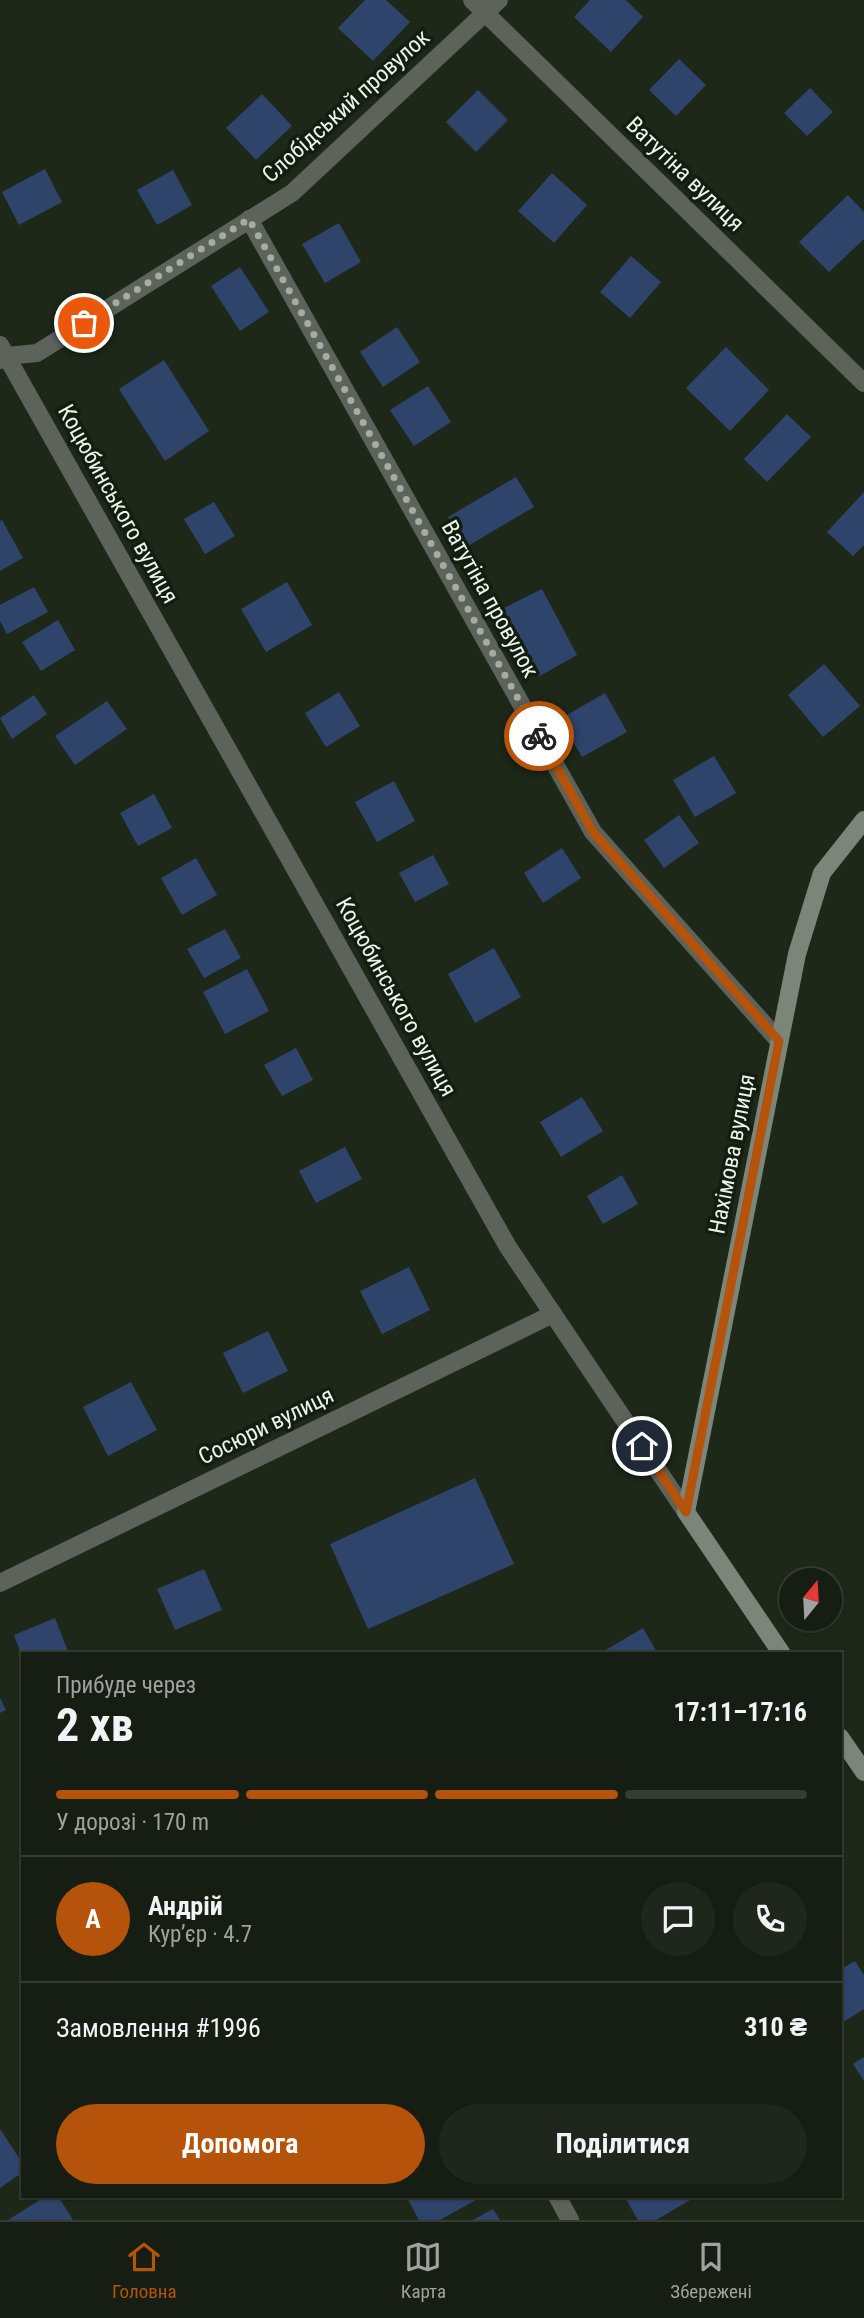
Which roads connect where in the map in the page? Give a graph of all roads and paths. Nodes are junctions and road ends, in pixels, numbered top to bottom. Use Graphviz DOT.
graph roads {
  1 [pos="472,0"];
  2 [pos="499,0"];
  3 [pos="486,14"];
  4 [pos="249,219"];
  5 [pos="3,354"];
  6 [pos="864,383"];
  7 [pos="864,820"];
  8 [pos="779,1041"];
  9 [pos="553,1314"];
  10 [pos="686,1512"];
  11 [pos="0,1583"];
  12 [pos="781,1652"];
  13 [pos="842,1740"];
  14 [pos="864,1772"];
  15 [pos="558,2198"];
  16 [pos="570,2220"];
  1 -- 3 [label="street, Ватутіна вулиця"];
  2 -- 3 [label="street, Слобідський провулок"];
  3 -- 4 [label="street, Слобідський провулок"];
  3 -- 6 [label="street, Ватутіна вулиця"];
  4 -- 5 [label="street, Слобідський провулок"];
  4 -- 8 [label="street, Ватутіна провулок"];
  5 -- 9 [label="street, Коцюбинського вулиця"];
  7 -- 8 [label="street, Нахімова вулиця"];
  8 -- 10 [label="street, Нахімова вулиця"];
  9 -- 10 [label="street, Коцюбинського вулиця"];
  9 -- 11 [label="street, Сосюри вулиця"];
  10 -- 12 [label="street, Коцюбинського вулиця"];
  13 -- 14 [label="street"];
  15 -- 16 [label="street"];
}
